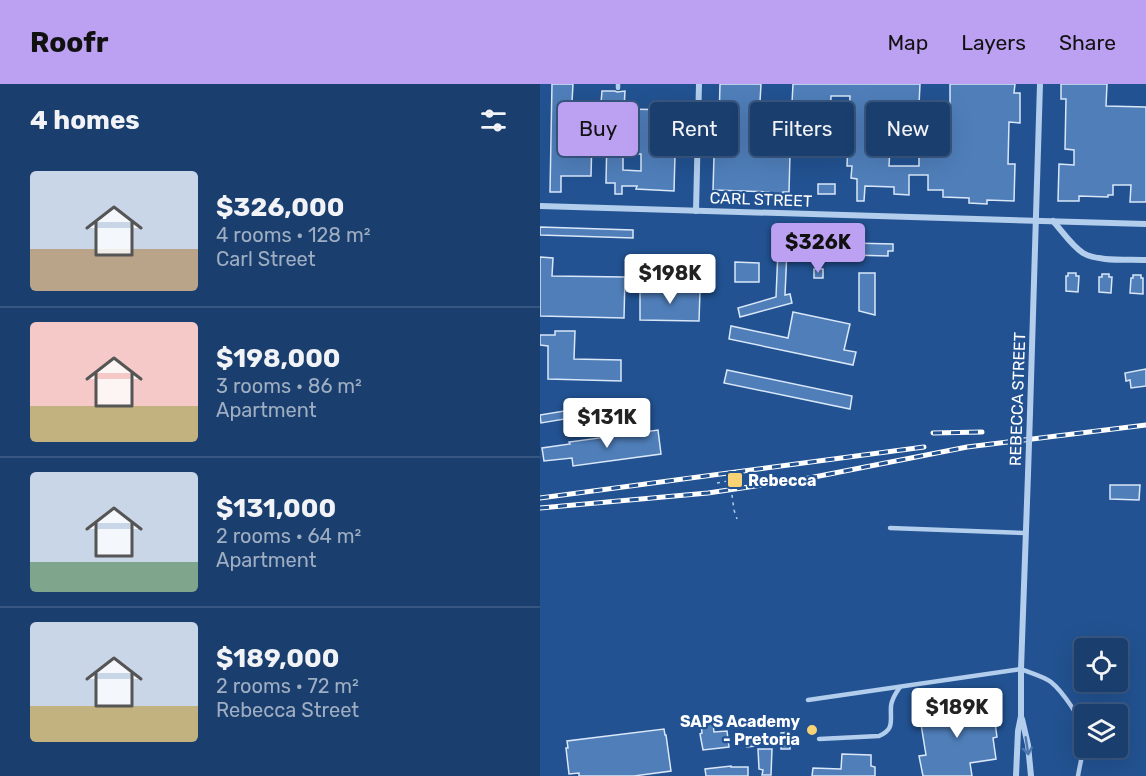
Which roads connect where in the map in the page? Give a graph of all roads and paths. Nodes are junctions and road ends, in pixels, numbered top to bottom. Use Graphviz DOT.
graph roads {
  1 [pos="699,84"];
  2 [pos="1040,84"];
  3 [pos="540,206"];
  4 [pos="696,211"];
  5 [pos="1035,220"];
  6 [pos="1053,221"];
  7 [pos="1146,224"];
  8 [pos="1146,260"];
  9 [pos="744,478"];
  10 [pos="730,480"];
  11 [pos="717,483"];
  12 [pos="737,519"];
  13 [pos="890,528"];
  14 [pos="1026,533"];
  15 [pos="1021,669"];
  16 [pos="900,687"];
  17 [pos="808,700"];
  18 [pos="1021,716"];
  19 [pos="819,739"];
  20 [pos="1016,776"];
  21 [pos="1030,776"];
  22 [pos="1078,776"];
  1 -- 4 [label="street"];
  2 -- 5 [label="street, REBECCA STREET"];
  3 -- 4 [label="street, CARL STREET"];
  4 -- 5 [label="street, CARL STREET"];
  5 -- 6 [label="street, CARL STREET"];
  5 -- 14 [label="street, REBECCA STREET, bridge"];
  6 -- 7 [label="street, CARL STREET"];
  6 -- 8 [label="street"];
  9 -- 10 [label="path"];
  10 -- 11 [label="path"];
  10 -- 12 [label="path, bridge"];
  13 -- 14 [label="lane"];
  14 -- 15 [label="street, REBECCA STREET"];
  15 -- 16 [label="lane"];
  15 -- 18 [label="street, REBECCA STREET"];
  15 -- 22 [label="lane"];
  16 -- 17 [label="lane"];
  16 -- 19 [label="lane"];
  18 -- 20 [label="street, REBECCA STREET"];
  18 -- 21 [label="street, REBECCA STREET, one-way"];
}
